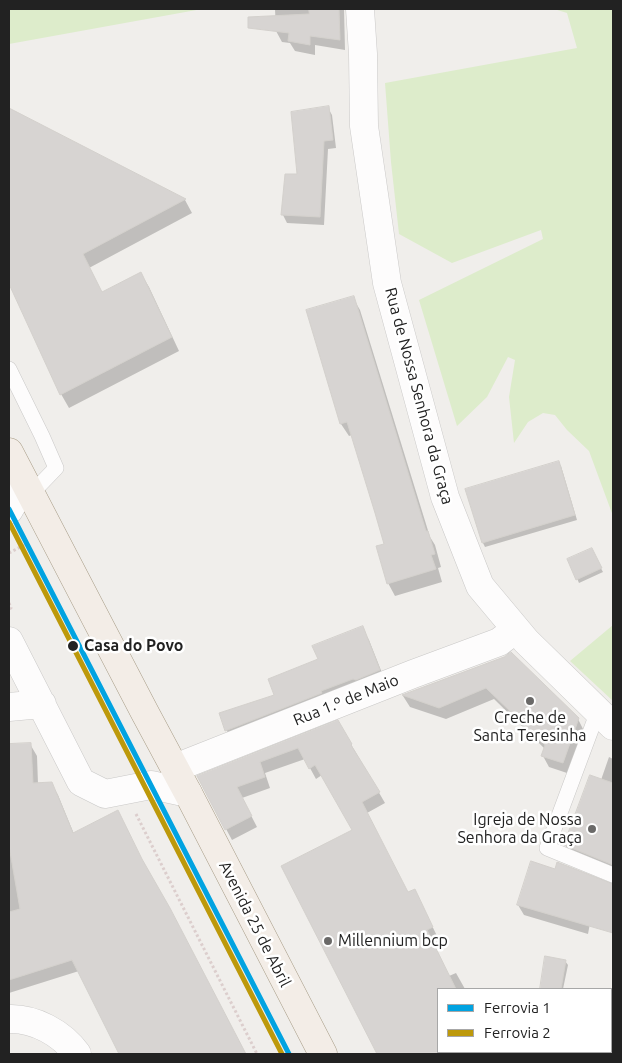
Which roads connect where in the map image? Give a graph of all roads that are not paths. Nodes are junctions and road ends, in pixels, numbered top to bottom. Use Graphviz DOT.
graph roads {
  1 [pos="360,9"];
  2 [pos="9,369"];
  3 [pos="9,452"];
  4 [pos="20,494"];
  5 [pos="516,629"];
  6 [pos="9,641"];
  7 [pos="42,704"];
  8 [pos="9,707"];
  9 [pos="606,719"];
  10 [pos="174,768"];
  11 [pos="188,793"];
  12 [pos="613,875"];
  13 [pos="9,1018"];
  14 [pos="77,1054"];
  15 [pos="323,1054"];
  1 -- 5 [label="street, Rua de Nossa Senhora da Graça"];
  2 -- 4 [label="lane"];
  3 -- 4 [label="main road, Avenida 25 de Abril"];
  4 -- 10 [label="main road, Avenida 25 de Abril"];
  5 -- 9 [label="street, Rua de Nossa Senhora da Graça"];
  5 -- 10 [label="street, Rua 1.º de Maio"];
  6 -- 7 [label="street"];
  7 -- 8 [label="street"];
  7 -- 11 [label="street"];
  9 -- 12 [label="lane"];
  10 -- 11 [label="main road, Avenida 25 de Abril"];
  11 -- 15 [label="main road, Avenida 25 de Abril"];
  13 -- 14 [label="street"];
}
